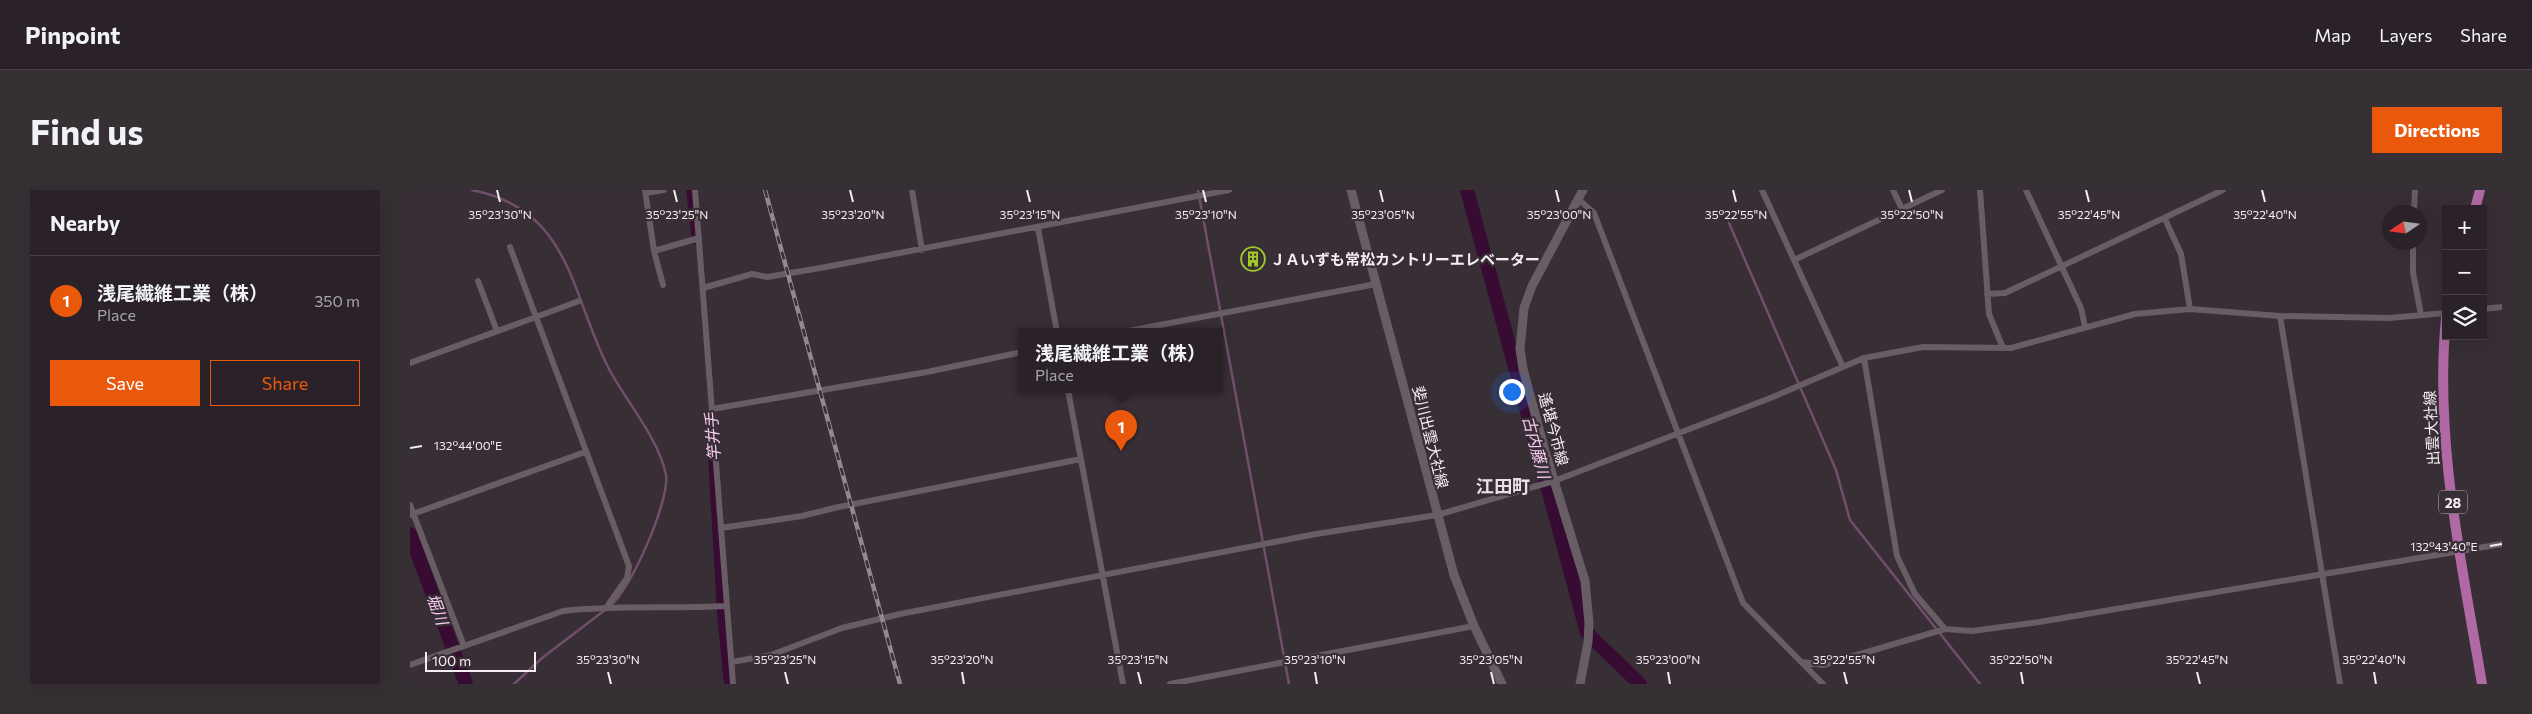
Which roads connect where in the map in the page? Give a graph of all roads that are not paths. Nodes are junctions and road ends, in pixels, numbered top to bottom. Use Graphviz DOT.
graph roads {
  1 [pos="664,190"];
  2 [pos="696,190"];
  3 [pos="912,190"];
  4 [pos="1230,190"];
  5 [pos="1351,190"];
  6 [pos="1582,190"];
  7 [pos="1762,190"];
  8 [pos="1893,190"];
  9 [pos="1942,190"];
  10 [pos="1980,190"];
  11 [pos="2026,190"];
  12 [pos="2223,190"];
  13 [pos="2415,190"];
  14 [pos="2480,190"];
  15 [pos="645,192"];
  16 [pos="1578,199"];
  17 [pos="2414,205"];
  18 [pos="2476,205"];
  19 [pos="1902,210"];
  20 [pos="2165,219"];
  21 [pos="1038,228"];
  22 [pos="699,238"];
  23 [pos="510,247"];
  24 [pos="654,250"];
  25 [pos="922,250"];
  26 [pos="2413,250"];
  27 [pos="1794,260"];
  28 [pos="2061,266"];
  29 [pos="478,281"];
  30 [pos="1376,284"];
  31 [pos="664,285"];
  32 [pos="703,288"];
  33 [pos="1987,294"];
  34 [pos="579,301"];
  35 [pos="2502,307"];
  36 [pos="2190,308"];
  37 [pos="2487,309"];
  38 [pos="2442,313"];
  39 [pos="2421,315"];
  40 [pos="2280,316"];
  41 [pos="536,317"];
  42 [pos="2084,327"];
  43 [pos="1056,328"];
  44 [pos="1144,328"];
  45 [pos="497,331"];
  46 [pos="2445,340"];
  47 [pos="2003,348"];
  48 [pos="1018,353"];
  49 [pos="1864,358"];
  50 [pos="410,363"];
  51 [pos="1843,367"];
  52 [pos="1069,393"];
  53 [pos="712,409"];
  54 [pos="1679,433"];
  55 [pos="585,452"];
  56 [pos="1081,459"];
  57 [pos="1554,482"];
  58 [pos="410,505"];
  59 [pos="412,514"];
  60 [pos="1437,515"];
  61 [pos="721,528"];
  62 [pos="2502,544"];
  63 [pos="2460,550"];
  64 [pos="2323,574"];
  65 [pos="1103,576"];
  66 [pos="726,606"];
  67 [pos="606,608"];
  68 [pos="1474,626"];
  69 [pos="1945,629"];
  70 [pos="462,646"];
  71 [pos="732,662"];
  72 [pos="1802,662"];
  73 [pos="410,664"];
  74 [pos="733,684"];
  75 [pos="1123,684"];
  76 [pos="1170,684"];
  77 [pos="1502,684"];
  78 [pos="1580,684"];
  79 [pos="1823,684"];
  80 [pos="2340,684"];
  81 [pos="2482,684"];
  1 -- 15 [label="street"];
  2 -- 22 [label="street"];
  3 -- 25 [label="street"];
  4 -- 21 [label="street"];
  5 -- 30 [label="main road, 斐川出雲大社線"];
  6 -- 16 [label="main road, 遙堪今市線"];
  7 -- 27 [label="street"];
  8 -- 19 [label="street"];
  9 -- 19 [label="street"];
  10 -- 33 [label="street"];
  11 -- 28 [label="street"];
  12 -- 20 [label="street"];
  13 -- 17 [label="street"];
  14 -- 18 [label="main road"];
  15 -- 24 [label="street"];
  16 -- 54 [label="street"];
  16 -- 57 [label="main road, 遙堪今市線"];
  19 -- 27 [label="street"];
  20 -- 28 [label="street"];
  20 -- 36 [label="street"];
  21 -- 25 [label="street"];
  21 -- 43 [label="street"];
  22 -- 24 [label="street"];
  22 -- 32 [label="street"];
  23 -- 41 [label="street"];
  24 -- 31 [label="street"];
  25 -- 32 [label="street"];
  26 -- 39 [label="street"];
  27 -- 51 [label="street"];
  28 -- 33 [label="street"];
  28 -- 42 [label="street"];
  29 -- 45 [label="street"];
  30 -- 44 [label="street"];
  30 -- 60 [label="main road, 斐川出雲大社線"];
  32 -- 53 [label="street"];
  33 -- 47 [label="street"];
  34 -- 41 [label="street"];
  35 -- 37 [label="street"];
  36 -- 40 [label="street"];
  36 -- 42 [label="street"];
  38 -- 39 [label="street"];
  39 -- 40 [label="street"];
  40 -- 64 [label="street"];
  41 -- 45 [label="street"];
  41 -- 55 [label="street"];
  42 -- 47 [label="street"];
  45 -- 50 [label="street"];
  46 -- 63 [label="main road, 出雲大社線 / 28"];
  47 -- 49 [label="street"];
  48 -- 53 [label="street"];
  49 -- 51 [label="street"];
  49 -- 69 [label="street"];
  51 -- 54 [label="street"];
  52 -- 56 [label="street"];
  53 -- 61 [label="street"];
  54 -- 57 [label="street"];
  54 -- 72 [label="street"];
  55 -- 59 [label="street"];
  55 -- 67 [label="street"];
  56 -- 61 [label="street"];
  56 -- 65 [label="street"];
  57 -- 60 [label="street"];
  57 -- 78 [label="main road, 遙堪今市線"];
  58 -- 59 [label="street"];
  59 -- 70 [label="street"];
  60 -- 65 [label="street"];
  60 -- 68 [label="main road, 斐川出雲大社線"];
  61 -- 66 [label="street"];
  62 -- 63 [label="street"];
  63 -- 64 [label="street"];
  63 -- 81 [label="main road, 出雲大社線 / 28"];
  64 -- 69 [label="street"];
  64 -- 80 [label="street"];
  65 -- 71 [label="street"];
  65 -- 75 [label="street"];
  66 -- 67 [label="street"];
  66 -- 71 [label="street"];
  67 -- 70 [label="street"];
  68 -- 76 [label="street"];
  68 -- 77 [label="main road, 斐川出雲大社線"];
  69 -- 72 [label="street"];
  70 -- 73 [label="street"];
  71 -- 74 [label="street"];
  72 -- 79 [label="street"];
}
